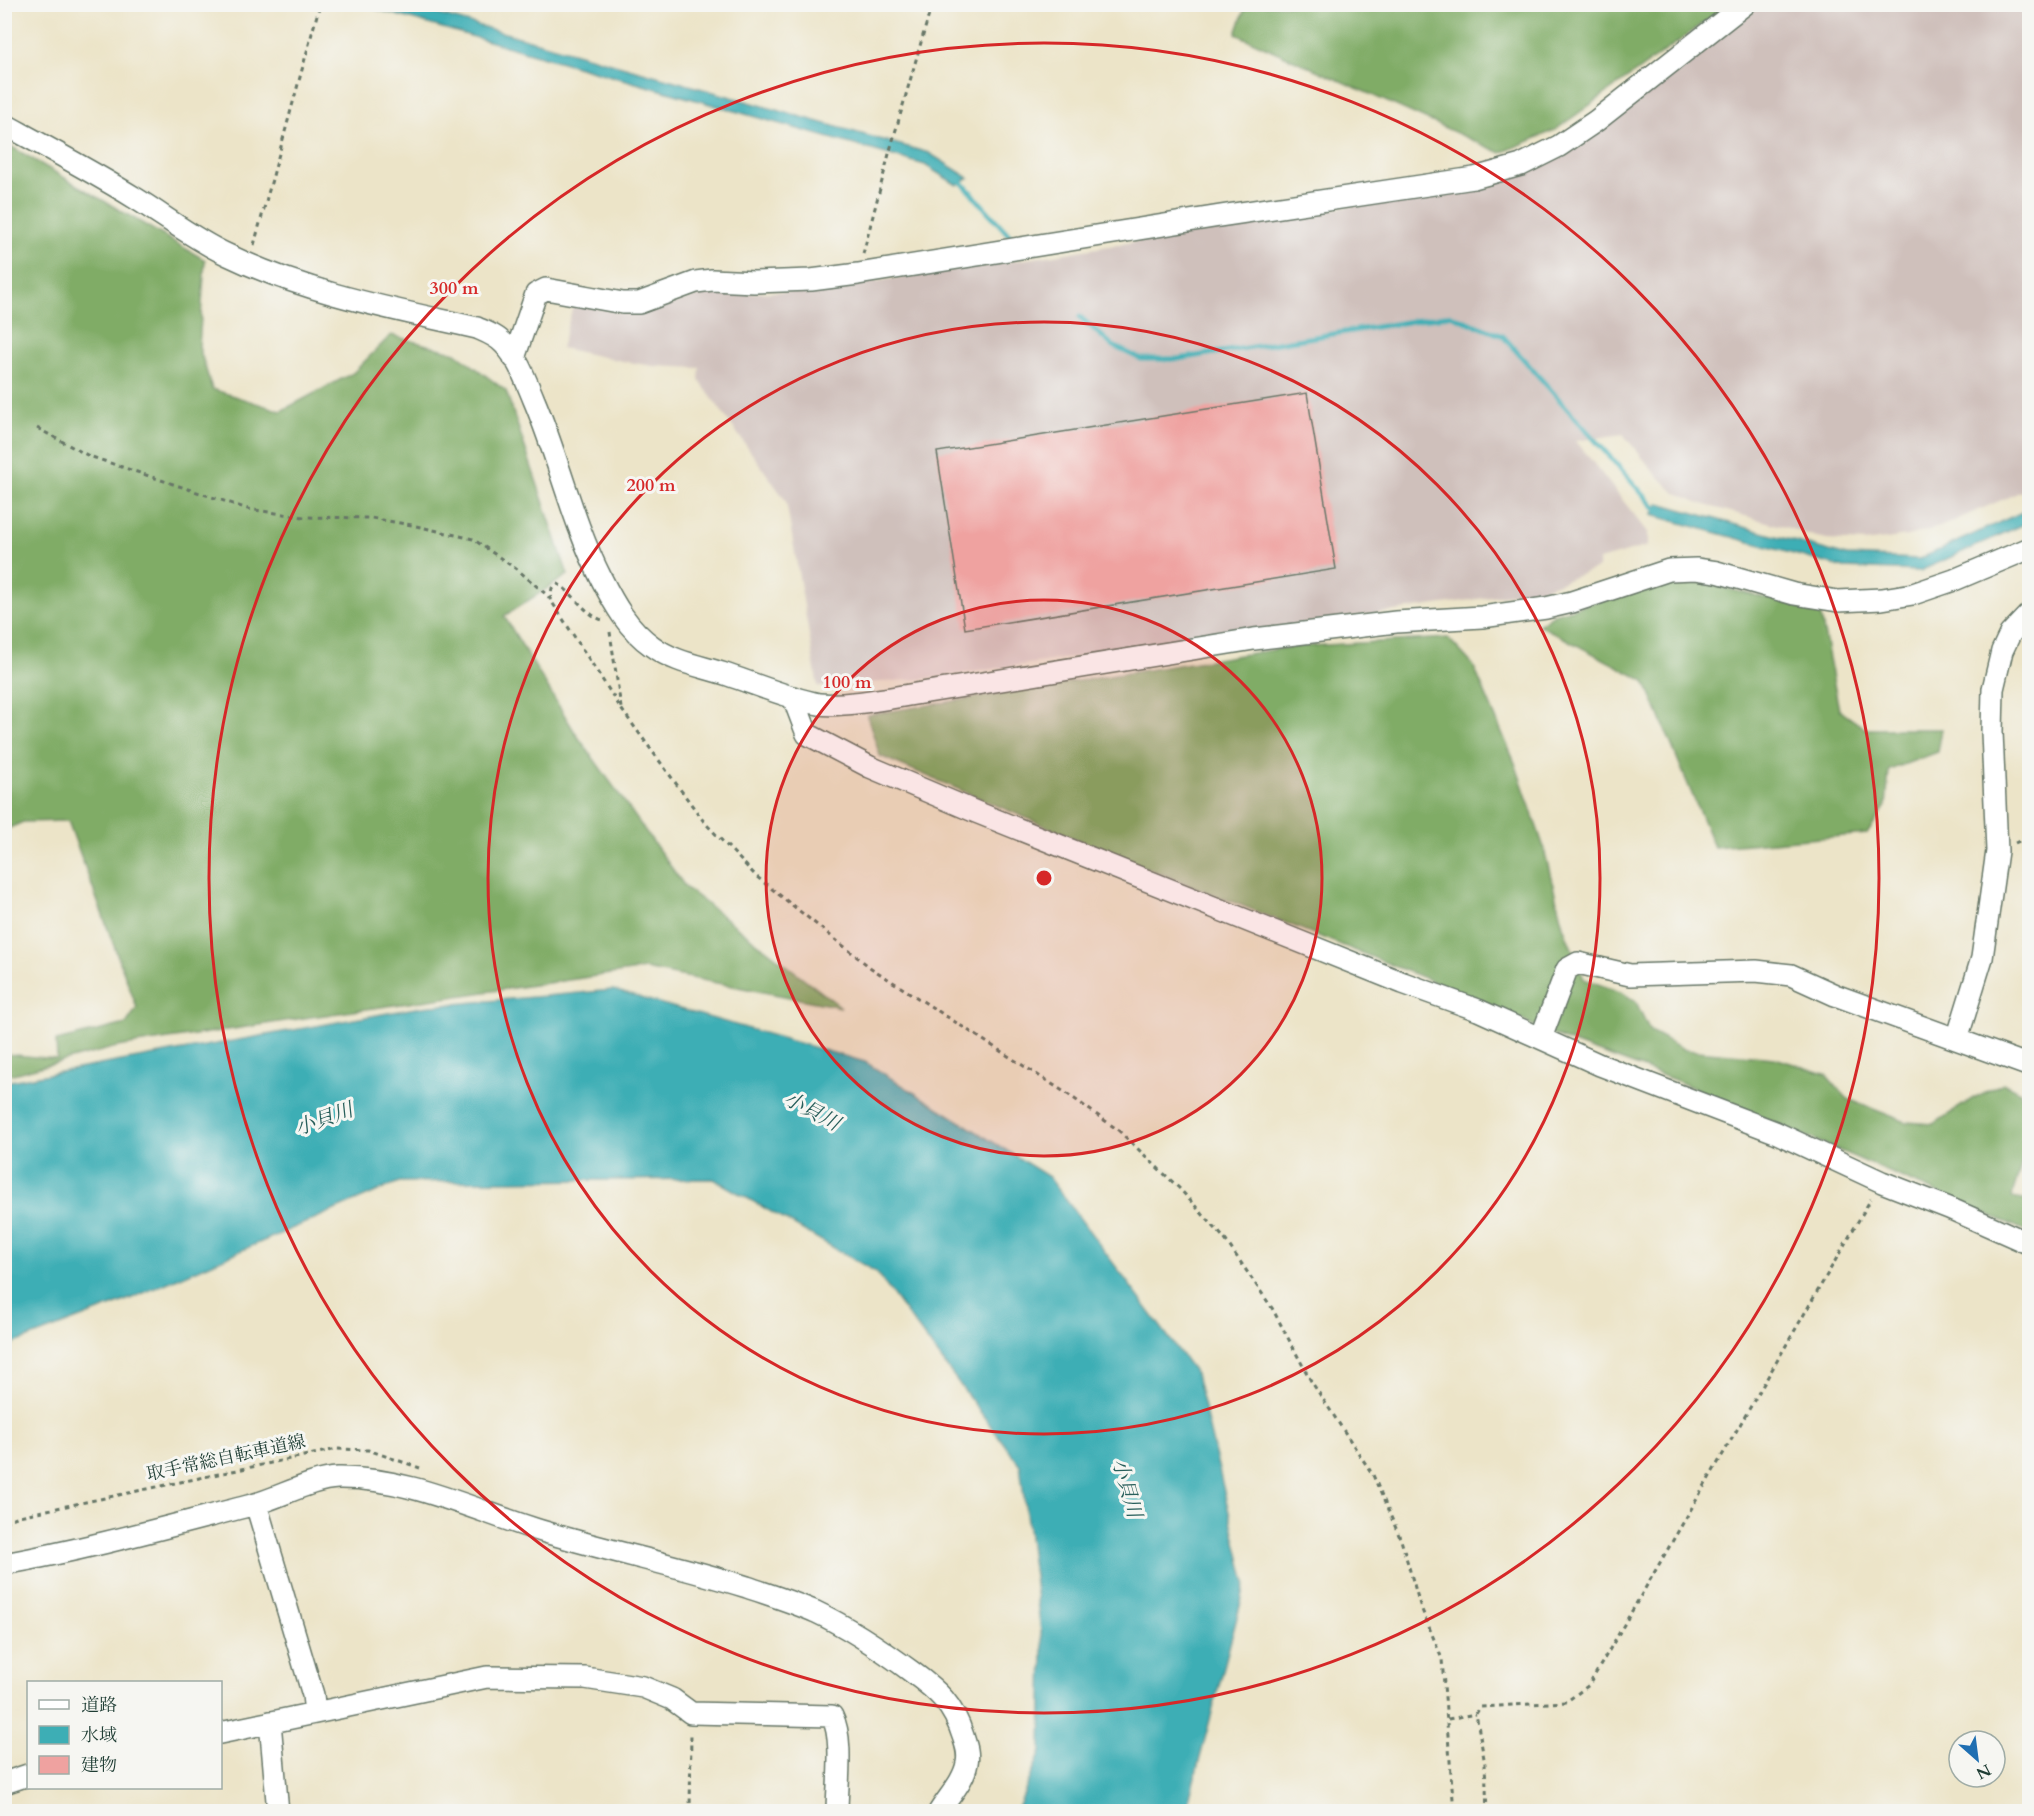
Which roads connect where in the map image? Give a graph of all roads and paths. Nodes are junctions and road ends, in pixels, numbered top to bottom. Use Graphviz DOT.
graph roads {
  1 [pos="320,4"];
  2 [pos="932,4"];
  3 [pos="1745,4"];
  4 [pos="4,124"];
  5 [pos="249,264"];
  6 [pos="858,274"];
  7 [pos="514,358"];
  8 [pos="37,428"];
  9 [pos="2030,548"];
  10 [pos="549,598"];
  11 [pos="612,601"];
  12 [pos="609,623"];
  13 [pos="2025,625"];
  14 [pos="793,697"];
  15 [pos="622,710"];
  16 [pos="1541,1038"];
  17 [pos="1957,1039"];
  18 [pos="2030,1066"];
  19 [pos="1882,1182"];
  20 [pos="2030,1244"];
  21 [pos="420,1468"];
  22 [pos="256,1504"];
  23 [pos="4,1522"];
  24 [pos="4,1564"];
  25 [pos="315,1713"];
  26 [pos="691,1713"];
  27 [pos="1476,1714"];
  28 [pos="1448,1719"];
  29 [pos="270,1722"];
  30 [pos="222,1733"];
  31 [pos="27,1775"];
  32 [pos="4,1783"];
  33 [pos="278,1812"];
  34 [pos="690,1812"];
  35 [pos="837,1812"];
  36 [pos="939,1812"];
  37 [pos="1454,1812"];
  38 [pos="1487,1812"];
  1 -- 5 [label="path"];
  2 -- 6 [label="path"];
  3 -- 6 [label="street"];
  4 -- 5 [label="street"];
  5 -- 7 [label="street"];
  6 -- 7 [label="street"];
  7 -- 11 [label="street"];
  8 -- 10 [label="path"];
  9 -- 14 [label="street"];
  10 -- 12 [label="path"];
  10 -- 15 [label="path"];
  11 -- 12 [label="path"];
  11 -- 14 [label="street"];
  12 -- 15 [label="path"];
  13 -- 17 [label="street"];
  14 -- 16 [label="street"];
  15 -- 28 [label="path"];
  16 -- 17 [label="street"];
  16 -- 19 [label="street"];
  17 -- 18 [label="street"];
  19 -- 20 [label="street"];
  19 -- 27 [label="path"];
  21 -- 23 [label="path, 取手常総自転車道線"];
  22 -- 24 [label="street"];
  22 -- 25 [label="street"];
  22 -- 36 [label="street"];
  25 -- 26 [label="street"];
  25 -- 29 [label="street"];
  26 -- 34 [label="path"];
  26 -- 35 [label="street"];
  27 -- 28 [label="path"];
  27 -- 38 [label="path"];
  28 -- 37 [label="path"];
  29 -- 30 [label="street"];
  29 -- 33 [label="street"];
  31 -- 32 [label="street"];
}
